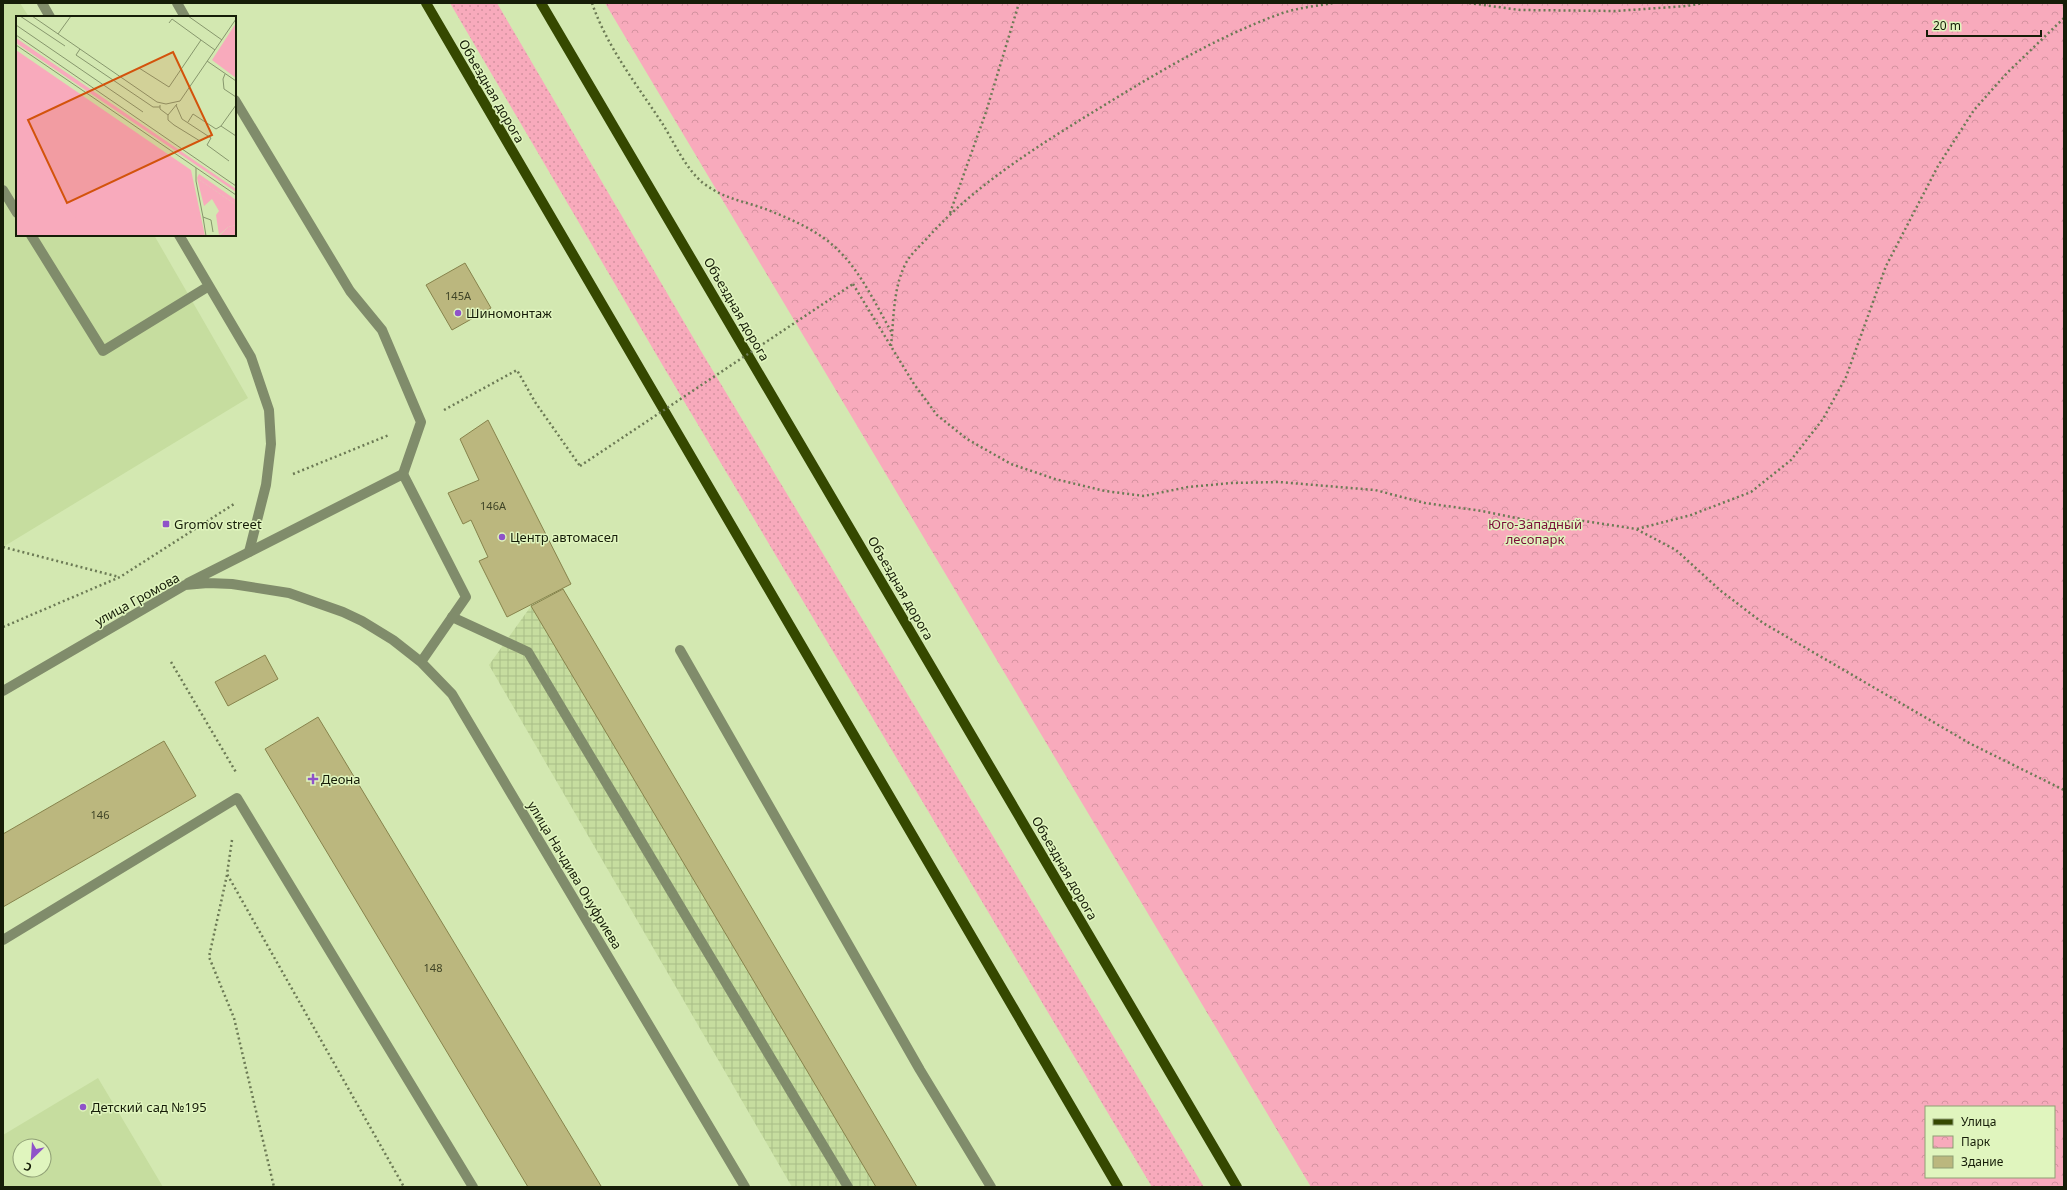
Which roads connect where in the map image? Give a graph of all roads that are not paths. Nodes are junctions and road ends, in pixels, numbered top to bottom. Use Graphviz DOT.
graph roads {
  1 [pos="42,3"];
  2 [pos="177,3"];
  3 [pos="426,3"];
  4 [pos="542,3"];
  5 [pos="49,16"];
  6 [pos="184,16"];
  7 [pos="236,102"];
  8 [pos="3,190"];
  9 [pos="16,211"];
  10 [pos="32,236"];
  11 [pos="180,236"];
  12 [pos="209,286"];
  13 [pos="402,474"];
  14 [pos="249,552"];
  15 [pos="185,585"];
  16 [pos="343,612"];
  17 [pos="452,617"];
  18 [pos="680,650"];
  19 [pos="421,662"];
  20 [pos="3,691"];
  21 [pos="3,940"];
  22 [pos="473,1187"];
  23 [pos="745,1187"];
  24 [pos="848,1187"];
  25 [pos="991,1187"];
  26 [pos="1118,1187"];
  27 [pos="1238,1187"];
  1 -- 5 [label="street"];
  2 -- 6 [label="street"];
  3 -- 26 [label="main road, Объездная дорога"];
  4 -- 27 [label="main road, Объездная дорога"];
  7 -- 13 [label="street"];
  8 -- 9 [label="street"];
  10 -- 12 [label="street"];
  11 -- 12 [label="street"];
  12 -- 14 [label="street"];
  13 -- 14 [label="street"];
  13 -- 17 [label="street"];
  14 -- 15 [label="street"];
  15 -- 16 [label="street, улица Громова"];
  15 -- 20 [label="street, улица Громова"];
  16 -- 19 [label="street, улица Начдива Онуфриева"];
  17 -- 19 [label="street"];
  17 -- 24 [label="street"];
  18 -- 25 [label="street"];
  19 -- 23 [label="street, улица Начдива Онуфриева"];
  21 -- 22 [label="street"];
}
